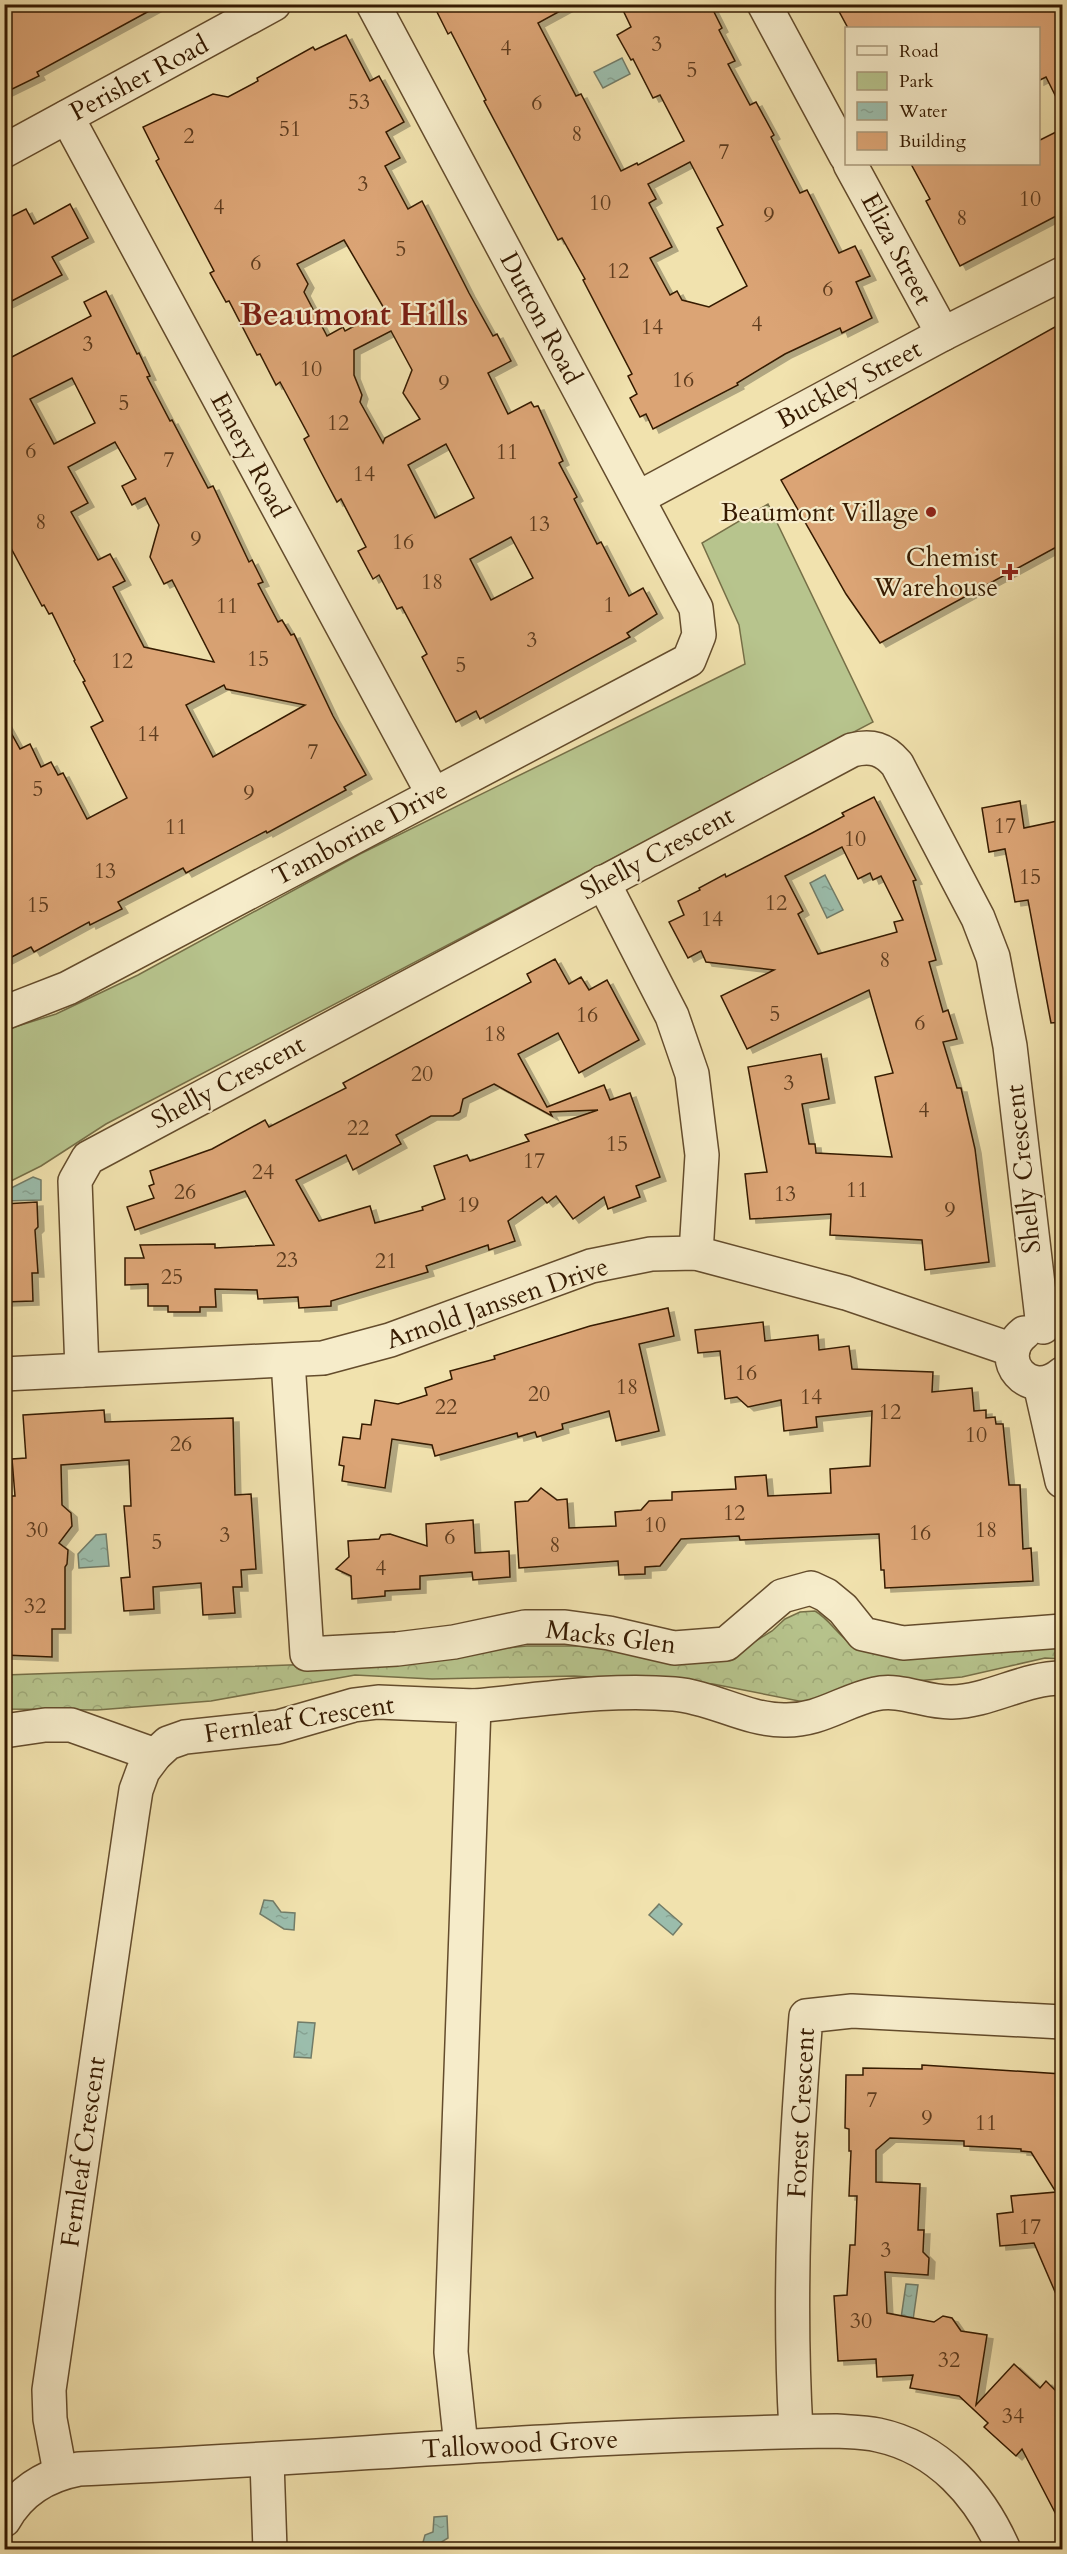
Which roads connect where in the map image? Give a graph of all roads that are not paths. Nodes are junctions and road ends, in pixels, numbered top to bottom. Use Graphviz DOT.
graph roads {
  1 [pos="274,4"];
  2 [pos="372,4"];
  3 [pos="764,4"];
  4 [pos="67,117"];
  5 [pos="4,151"];
  6 [pos="845,154"];
  7 [pos="851,165"];
  8 [pos="1062,274"];
  9 [pos="943,334"];
  10 [pos="638,498"];
  11 [pos="699,635"];
  12 [pos="432,794"];
  13 [pos="603,882"];
  14 [pos="4,1013"];
  15 [pos="696,1253"];
  16 [pos="1053,1332"];
  17 [pos="1013,1350"];
  18 [pos="288,1361"];
  19 [pos="82,1370"];
  20 [pos="4,1374"];
  21 [pos="1051,1379"];
  22 [pos="1062,1481"];
  23 [pos="1062,1631"];
  24 [pos="1062,1678"];
  25 [pos="474,1706"];
  26 [pos="4,1731"];
  27 [pos="154,1755"];
  28 [pos="1062,2022"];
  29 [pos="796,2431"];
  30 [pos="461,2446"];
  31 [pos="267,2461"];
  32 [pos="60,2472"];
  33 [pos="4,2520"];
  34 [pos="270,2550"];
  35 [pos="1004,2550"];
  1 -- 4 [label="street, Perisher Road"];
  2 -- 10 [label="street, Dutton Road"];
  3 -- 6 [label="street"];
  4 -- 5 [label="street, Perisher Road"];
  4 -- 12 [label="street, Emery Road"];
  7 -- 9 [label="street, Eliza Street"];
  8 -- 9 [label="street, Buckley Street"];
  9 -- 10 [label="street, Buckley Street"];
  10 -- 11 [label="street, Dutton Road"];
  11 -- 12 [label="street, Tamborine Drive"];
  12 -- 14 [label="street, Tamborine Drive"];
  13 -- 15 [label="street"];
  13 -- 16 [label="street, Shelly Crescent"];
  13 -- 19 [label="street, Shelly Crescent"];
  15 -- 17 [label="street, Arnold Janssen Drive"];
  15 -- 18 [label="street, Arnold Janssen Drive"];
  16 -- 17 [label="street"];
  17 -- 21 [label="street"];
  18 -- 19 [label="street, Arnold Janssen Drive"];
  18 -- 23 [label="street, Macks Glen"];
  19 -- 20 [label="street, Arnold Janssen Drive"];
  21 -- 22 [label="street"];
  24 -- 25 [label="street, Fernleaf Crescent"];
  25 -- 27 [label="street, Fernleaf Crescent"];
  25 -- 30 [label="street"];
  26 -- 27 [label="street"];
  27 -- 32 [label="street, Fernleaf Crescent"];
  28 -- 29 [label="street, Forest Crescent"];
  29 -- 30 [label="street, Tallowood Grove"];
  29 -- 35 [label="street, Tallowood Grove"];
  30 -- 31 [label="street, Tallowood Grove"];
  31 -- 32 [label="street, Tallowood Grove"];
  31 -- 34 [label="street"];
  32 -- 33 [label="street, Tallowood Grove"];
}
